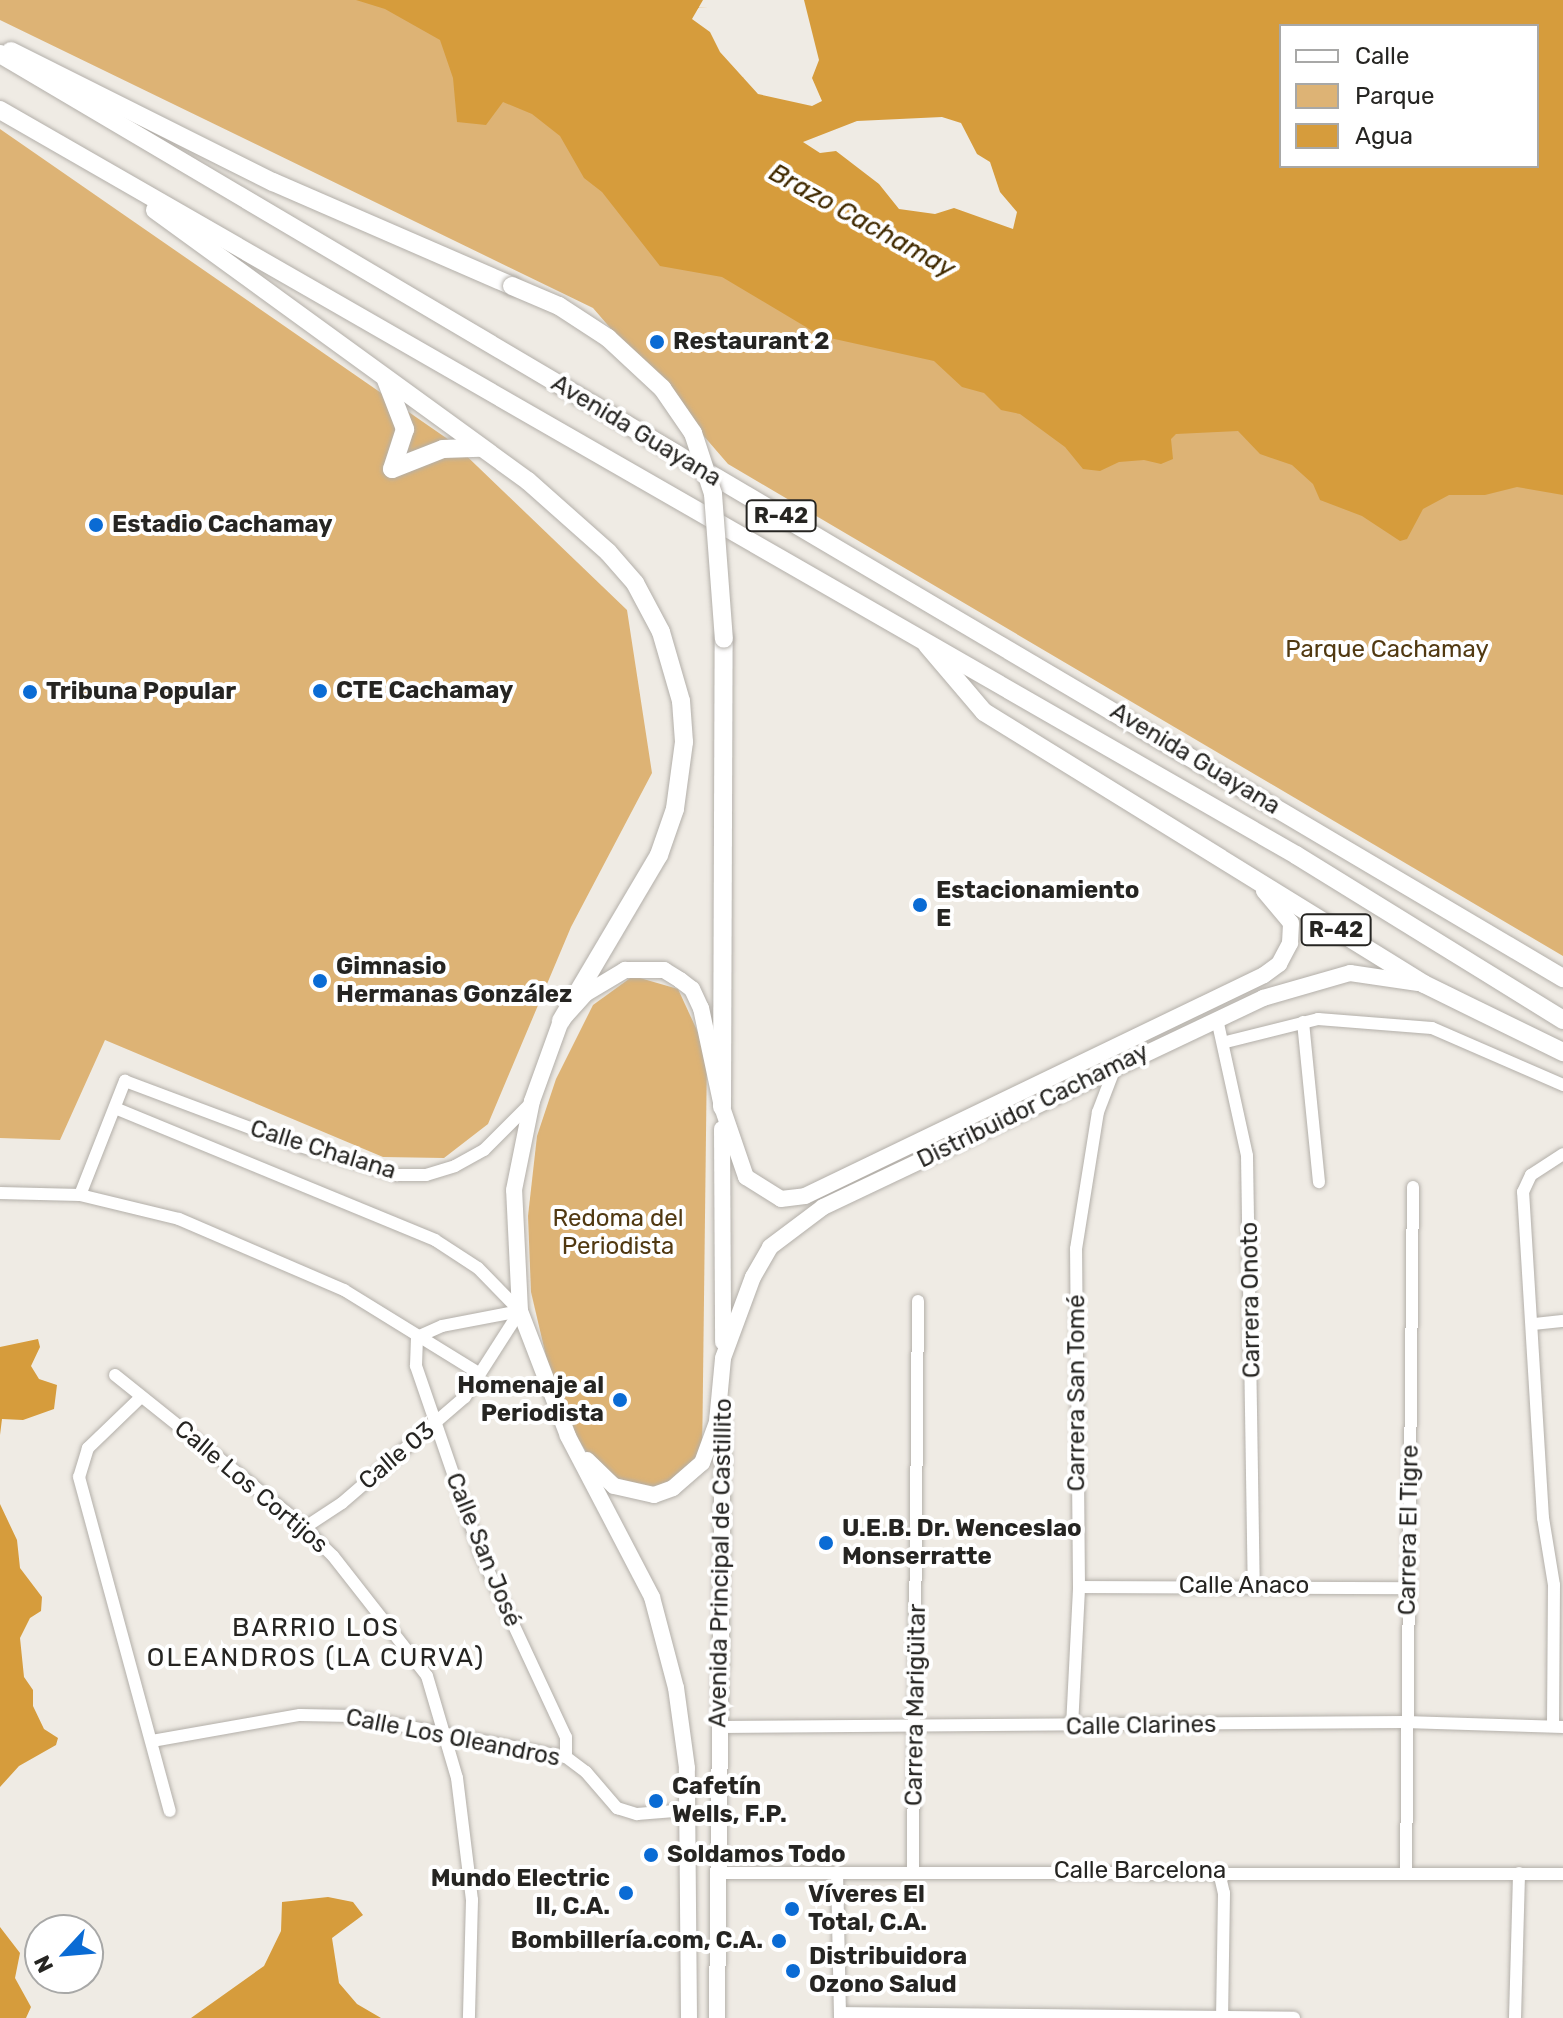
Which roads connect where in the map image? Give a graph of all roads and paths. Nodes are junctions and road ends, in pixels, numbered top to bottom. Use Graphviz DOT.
graph roads {
  1 [pos="0,46"];
  2 [pos="0,54"];
  3 [pos="0,110"];
  4 [pos="82,157"];
  5 [pos="382,375"];
  6 [pos="482,448"];
  7 [pos="923,639"];
  8 [pos="1248,876"];
  9 [pos="1563,978"];
  10 [pos="1424,984"];
  11 [pos="1217,1019"];
  12 [pos="1563,1020"];
  13 [pos="561,1021"];
  14 [pos="1303,1022"];
  15 [pos="1226,1042"];
  16 [pos="1563,1052"];
  17 [pos="1116,1065"];
  18 [pos="1563,1085"];
  19 [pos="532,1101"];
  20 [pos="722,1107"];
  21 [pos="115,1108"];
  22 [pos="1561,1159"];
  23 [pos="1319,1182"];
  24 [pos="1413,1187"];
  25 [pos="0,1193"];
  26 [pos="80,1195"];
  27 [pos="918,1301"];
  28 [pos="520,1311"];
  29 [pos="1563,1321"];
  30 [pos="1534,1324"];
  31 [pos="417,1337"];
  32 [pos="723,1358"];
  33 [pos="477,1372"];
  34 [pos="115,1375"];
  35 [pos="141,1397"];
  36 [pos="434,1425"];
  37 [pos="568,1436"];
  38 [pos="304,1528"];
  39 [pos="1254,1585"];
  40 [pos="1079,1587"];
  41 [pos="1409,1588"];
  42 [pos="1405,1722"];
  43 [pos="1558,1726"];
  44 [pos="719,1727"];
  45 [pos="1072,1727"];
  46 [pos="918,1728"];
  47 [pos="449,1737"];
  48 [pos="152,1741"];
  49 [pos="566,1757"];
  50 [pos="687,1810"];
  51 [pos="170,1811"];
  52 [pos="913,1869"];
  53 [pos="837,1872"];
  54 [pos="1219,1872"];
  55 [pos="718,1873"];
  56 [pos="1406,1873"];
  57 [pos="1519,1873"];
  58 [pos="1563,1874"];
  59 [pos="840,2015"];
  60 [pos="1222,2017"];
  61 [pos="469,2018"];
  62 [pos="689,2018"];
  63 [pos="717,2018"];
  64 [pos="1294,2018"];
  65 [pos="1515,2018"];
  1 -- 20 [label="main road, bridge"];
  2 -- 9 [label="main road, Avenida Guayana / R-42"];
  3 -- 4 [label="main road, Avenida Guayana / R-42"];
  4 -- 5 [label="main road"];
  4 -- 7 [label="main road, Avenida Guayana / R-42"];
  5 -- 6 [label="main road"];
  5 -- 6 [label="main road"];
  6 -- 13 [label="main road"];
  7 -- 8 [label="main road, Distribuidor Cachamay / R-42"];
  7 -- 12 [label="main road, Avenida Guayana / R-42"];
  8 -- 10 [label="main road, Distribuidor Cachamay / R-42"];
  8 -- 20 [label="main road, Distribuidor Cachamay"];
  10 -- 11 [label="main road, Distribuidor Cachamay"];
  10 -- 16 [label="main road, Distribuidor Cachamay / R-42"];
  11 -- 15 [label="street, Carrera Onoto"];
  11 -- 17 [label="main road, Distribuidor Cachamay"];
  13 -- 19 [label="main road, Avenida Principal de Castillito"];
  13 -- 20 [label="main road"];
  14 -- 15 [label="street"];
  14 -- 18 [label="street"];
  14 -- 23 [label="street"];
  15 -- 39 [label="street, Carrera Onoto"];
  17 -- 32 [label="main road, Distribuidor Cachamay"];
  17 -- 40 [label="street, Carrera San Tomé"];
  19 -- 21 [label="street, Calle Chalana"];
  19 -- 28 [label="main road, Avenida Principal de Castillito"];
  20 -- 32 [label="main road, Avenida Principal de Castillito"];
  21 -- 26 [label="street, Calle Chalana"];
  21 -- 28 [label="street, Calle Chalana"];
  22 -- 30 [label="street"];
  24 -- 41 [label="street, Carrera El Tigre"];
  25 -- 26 [label="street"];
  26 -- 31 [label="street"];
  27 -- 46 [label="street, Carrera Marigüitar"];
  28 -- 31 [label="street"];
  28 -- 33 [label="street, Calle 03"];
  28 -- 37 [label="main road, Avenida Principal de Castillito"];
  29 -- 30 [label="street"];
  30 -- 43 [label="street"];
  31 -- 33 [label="street"];
  31 -- 36 [label="street, Calle San José"];
  32 -- 37 [label="main road"];
  32 -- 44 [label="main road, Avenida Principal de Castillito"];
  33 -- 36 [label="street, Calle 03"];
  34 -- 35 [label="street, Calle Los Cortijos"];
  35 -- 38 [label="street, Calle Los Cortijos"];
  35 -- 48 [label="street"];
  36 -- 38 [label="street, Calle 03"];
  36 -- 49 [label="street, Calle San José"];
  37 -- 50 [label="main road, Avenida Principal de Castillito"];
  38 -- 47 [label="street, Calle Los Cortijos"];
  39 -- 40 [label="street, Calle Anaco"];
  39 -- 41 [label="street, Calle Anaco"];
  40 -- 45 [label="street, Carrera San Tomé"];
  41 -- 42 [label="street, Carrera El Tigre"];
  42 -- 43 [label="street, Calle Clarines"];
  42 -- 45 [label="street, Calle Clarines"];
  42 -- 56 [label="street, Carrera El Tigre"];
  44 -- 46 [label="street, Calle Clarines"];
  44 -- 55 [label="main road, Avenida Principal de Castillito"];
  45 -- 46 [label="street, Calle Clarines"];
  46 -- 52 [label="street, Carrera Marigüitar"];
  47 -- 48 [label="street, Calle Los Oleandros"];
  47 -- 49 [label="street, Calle Los Oleandros"];
  47 -- 61 [label="street, Calle Los Cortijos"];
  48 -- 51 [label="street"];
  49 -- 50 [label="street, Calle Los Oleandros"];
  50 -- 62 [label="main road, Avenida Principal de Castillito"];
  52 -- 53 [label="street, Calle Barcelona"];
  52 -- 54 [label="street, Calle Barcelona"];
  53 -- 55 [label="street, Calle Barcelona"];
  53 -- 59 [label="street"];
  54 -- 56 [label="street, Calle Barcelona"];
  54 -- 60 [label="street"];
  55 -- 63 [label="main road, Avenida Principal de Castillito"];
  56 -- 57 [label="street, Calle Barcelona"];
  57 -- 58 [label="street, Calle Barcelona"];
  57 -- 65 [label="street"];
  59 -- 60 [label="street"];
  60 -- 64 [label="street"];
}
